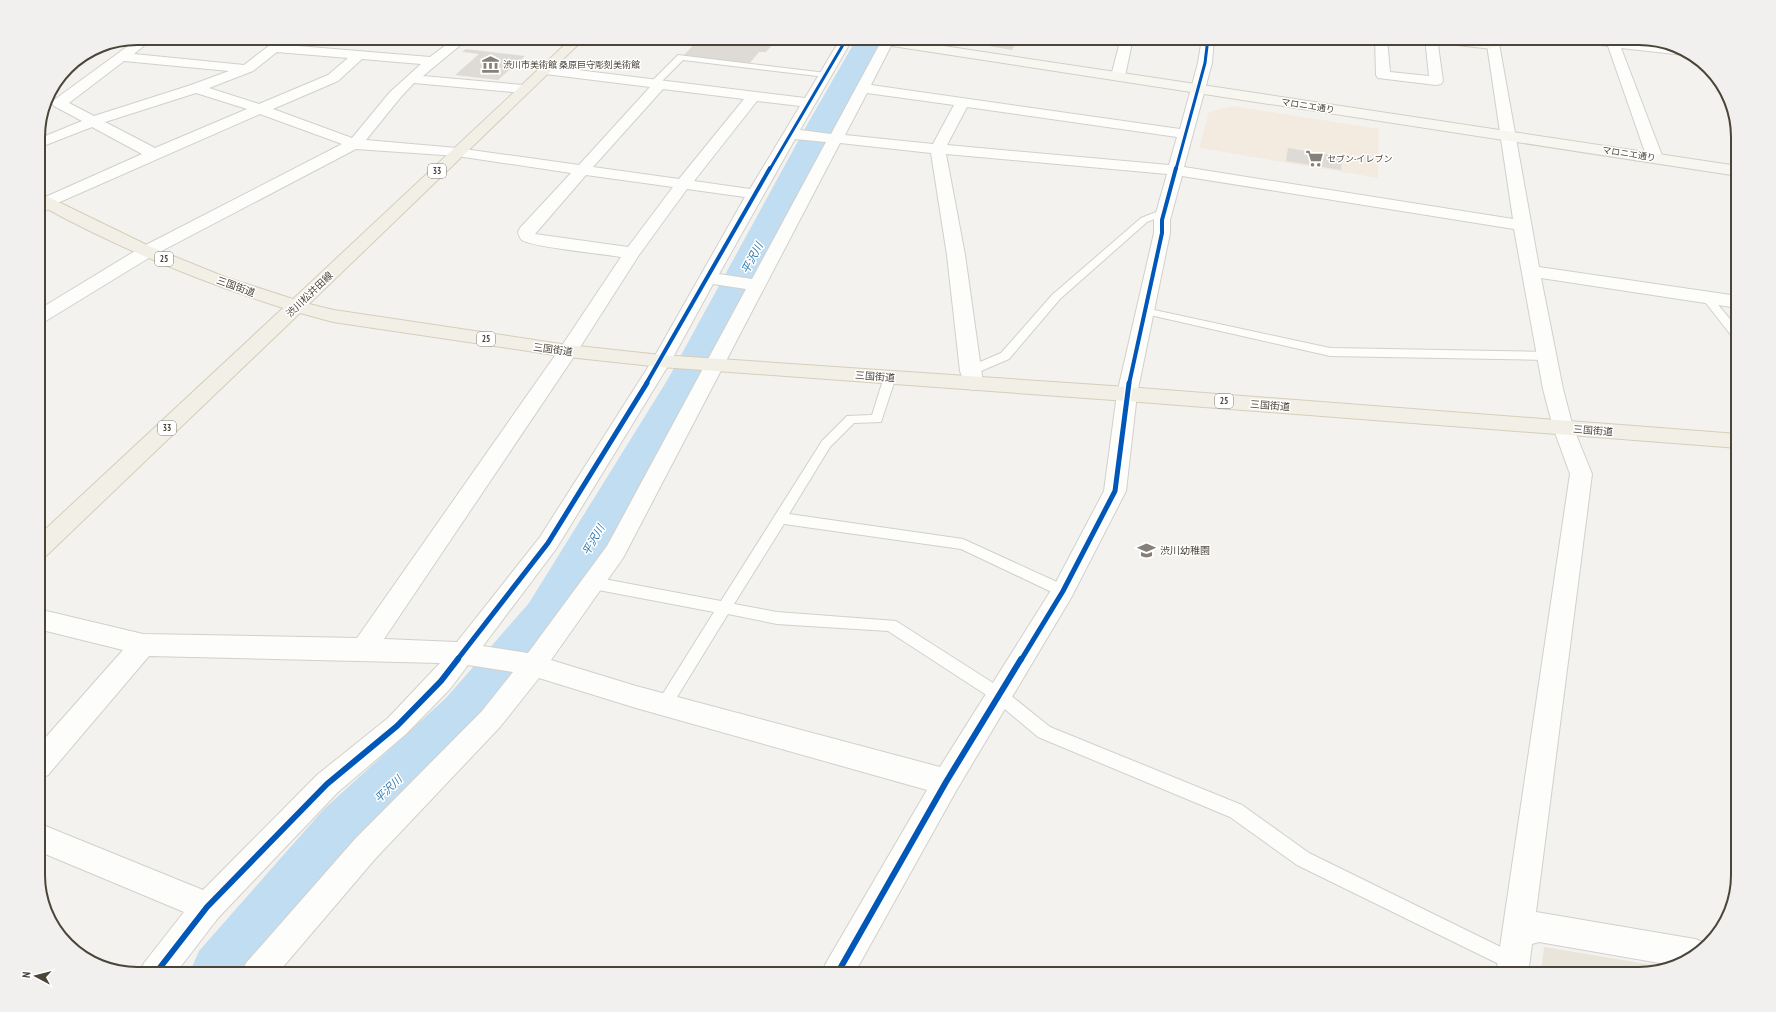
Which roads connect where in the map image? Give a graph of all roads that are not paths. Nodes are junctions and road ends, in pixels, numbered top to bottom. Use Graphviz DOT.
graph roads {
  1 [pos="138,45"];
  2 [pos="279,45"];
  3 [pos="454,45"];
  4 [pos="572,45"];
  5 [pos="843,45"];
  6 [pos="878,45"];
  7 [pos="919,45"];
  8 [pos="1125,45"];
  9 [pos="1207,45"];
  10 [pos="1381,45"];
  11 [pos="1432,45"];
  12 [pos="1493,45"];
  13 [pos="1614,45"];
  14 [pos="1628,45"];
  15 [pos="275,48"];
  16 [pos="1669,50"];
  17 [pos="359,55"];
  18 [pos="122,57"];
  19 [pos="434,61"];
  20 [pos="248,68"];
  21 [pos="545,70"];
  22 [pos="826,75"];
  23 [pos="1118,76"];
  24 [pos="411,79"];
  25 [pos="657,84"];
  26 [pos="196,88"];
  27 [pos="861,88"];
  28 [pos="523,89"];
  29 [pos="1198,89"];
  30 [pos="754,96"];
  31 [pos="809,103"];
  32 [pos="962,103"];
  33 [pos="260,109"];
  34 [pos="94,121"];
  35 [pos="797,134"];
  36 [pos="1184,134"];
  37 [pos="1508,136"];
  38 [pos="832,138"];
  39 [pos="45,141"];
  40 [pos="354,144"];
  41 [pos="938,149"];
  42 [pos="457,152"];
  43 [pos="154,154"];
  44 [pos="1655,158"];
  45 [pos="581,170"];
  46 [pos="1174,170"];
  47 [pos="1731,170"];
  48 [pos="684,183"];
  49 [pos="755,194"];
  50 [pos="45,201"];
  51 [pos="45,205"];
  52 [pos="1164,212"];
  53 [pos="1522,225"];
  54 [pos="146,252"];
  55 [pos="632,253"];
  56 [pos="1531,271"];
  57 [pos="709,278"];
  58 [pos="756,285"];
  59 [pos="1707,298"];
  60 [pos="1731,301"];
  61 [pos="297,306"];
  62 [pos="1145,311"];
  63 [pos="45,312"];
  64 [pos="1731,328"];
  65 [pos="568,351"];
  66 [pos="1547,356"];
  67 [pos="669,361"];
  68 [pos="712,365"];
  69 [pos="890,377"];
  70 [pos="972,377"];
  71 [pos="1127,394"];
  72 [pos="1563,427"];
  73 [pos="1731,440"];
  74 [pos="780,518"];
  75 [pos="45,543"];
  76 [pos="593,583"];
  77 [pos="1063,590"];
  78 [pos="725,607"];
  79 [pos="45,621"];
  80 [pos="143,645"];
  81 [pos="364,649"];
  82 [pos="472,654"];
  83 [pos="529,665"];
  84 [pos="1000,695"];
  85 [pos="664,705"];
  86 [pos="45,758"];
  87 [pos="946,782"];
  88 [pos="45,840"];
  89 [pos="207,907"];
  90 [pos="1518,931"];
  91 [pos="1688,953"];
  92 [pos="160,967"];
  93 [pos="263,967"];
  94 [pos="841,967"];
  95 [pos="1510,967"];
  96 [pos="1512,967"];
  1 -- 18 [label="street"];
  2 -- 15 [label="street"];
  3 -- 19 [label="street"];
  4 -- 21 [label="main road, 渋川松井田線 / 33"];
  5 -- 22 [label="street"];
  6 -- 27 [label="street"];
  7 -- 23 [label="street, マロニエ通り"];
  8 -- 23 [label="street"];
  9 -- 29 [label="street"];
  10 -- 11 [label="street"];
  12 -- 37 [label="street"];
  13 -- 44 [label="street"];
  14 -- 16 [label="street"];
  15 -- 17 [label="street"];
  15 -- 20 [label="street"];
  17 -- 19 [label="street"];
  17 -- 33 [label="street"];
  18 -- 20 [label="street"];
  18 -- 34 [label="street"];
  19 -- 24 [label="street"];
  20 -- 26 [label="street"];
  21 -- 25 [label="street"];
  21 -- 28 [label="main road, 渋川松井田線 / 33"];
  22 -- 25 [label="lane"];
  22 -- 31 [label="street"];
  23 -- 29 [label="street, マロニエ通り"];
  24 -- 28 [label="street"];
  24 -- 40 [label="street"];
  25 -- 30 [label="street"];
  25 -- 45 [label="street"];
  26 -- 33 [label="street"];
  26 -- 34 [label="street"];
  27 -- 32 [label="street"];
  27 -- 38 [label="street"];
  28 -- 42 [label="main road, 渋川松井田線 / 33"];
  29 -- 36 [label="street"];
  29 -- 37 [label="street, マロニエ通り"];
  30 -- 31 [label="street"];
  30 -- 48 [label="street"];
  31 -- 35 [label="street"];
  32 -- 36 [label="street"];
  32 -- 41 [label="street"];
  33 -- 40 [label="street"];
  33 -- 43 [label="street"];
  34 -- 39 [label="street"];
  34 -- 43 [label="street"];
  35 -- 38 [label="street"];
  35 -- 49 [label="street"];
  36 -- 46 [label="street"];
  37 -- 44 [label="street, マロニエ通り"];
  37 -- 53 [label="street"];
  38 -- 41 [label="street"];
  38 -- 58 [label="street"];
  40 -- 42 [label="street"];
  40 -- 54 [label="street"];
  41 -- 46 [label="street"];
  41 -- 70 [label="street"];
  42 -- 45 [label="street"];
  42 -- 61 [label="main road, 渋川松井田線 / 33"];
  43 -- 50 [label="street"];
  44 -- 47 [label="street, マロニエ通り"];
  45 -- 48 [label="street"];
  45 -- 55 [label="street"];
  46 -- 52 [label="street"];
  46 -- 53 [label="street"];
  48 -- 49 [label="street"];
  48 -- 55 [label="street"];
  49 -- 57 [label="street"];
  51 -- 54 [label="main road, 三国街道 / 25"];
  52 -- 62 [label="street"];
  52 -- 70 [label="lane"];
  53 -- 56 [label="street"];
  54 -- 61 [label="main road, 三国街道 / 25"];
  54 -- 63 [label="street"];
  55 -- 65 [label="street"];
  56 -- 59 [label="street"];
  56 -- 66 [label="street"];
  57 -- 58 [label="street"];
  57 -- 67 [label="street"];
  58 -- 68 [label="street"];
  59 -- 60 [label="street"];
  59 -- 64 [label="lane"];
  61 -- 65 [label="main road, 三国街道 / 25"];
  61 -- 75 [label="main road, 渋川松井田線 / 33"];
  62 -- 66 [label="lane"];
  62 -- 71 [label="street"];
  65 -- 67 [label="main road, 三国街道 / 25"];
  65 -- 81 [label="street"];
  66 -- 72 [label="street"];
  67 -- 68 [label="main road, 三国街道 / 25"];
  67 -- 82 [label="street"];
  68 -- 69 [label="main road, 三国街道 / 25"];
  68 -- 76 [label="street"];
  69 -- 70 [label="main road, 三国街道 / 25"];
  69 -- 74 [label="lane"];
  70 -- 71 [label="main road, 三国街道 / 25"];
  71 -- 72 [label="main road, 三国街道 / 25"];
  71 -- 77 [label="street"];
  72 -- 73 [label="main road, 三国街道 / 25"];
  72 -- 90 [label="street"];
  74 -- 77 [label="lane"];
  74 -- 78 [label="lane"];
  76 -- 78 [label="lane"];
  76 -- 83 [label="street"];
  77 -- 84 [label="street"];
  78 -- 84 [label="lane"];
  78 -- 85 [label="lane"];
  79 -- 80 [label="street"];
  80 -- 81 [label="street"];
  80 -- 86 [label="street"];
  81 -- 82 [label="street"];
  82 -- 83 [label="street"];
  82 -- 89 [label="street"];
  83 -- 85 [label="street"];
  83 -- 93 [label="street"];
  84 -- 87 [label="street"];
  84 -- 95 [label="lane"];
  85 -- 87 [label="street"];
  87 -- 94 [label="street"];
  88 -- 89 [label="street"];
  89 -- 92 [label="street"];
  90 -- 91 [label="street"];
  90 -- 96 [label="street"];
}
